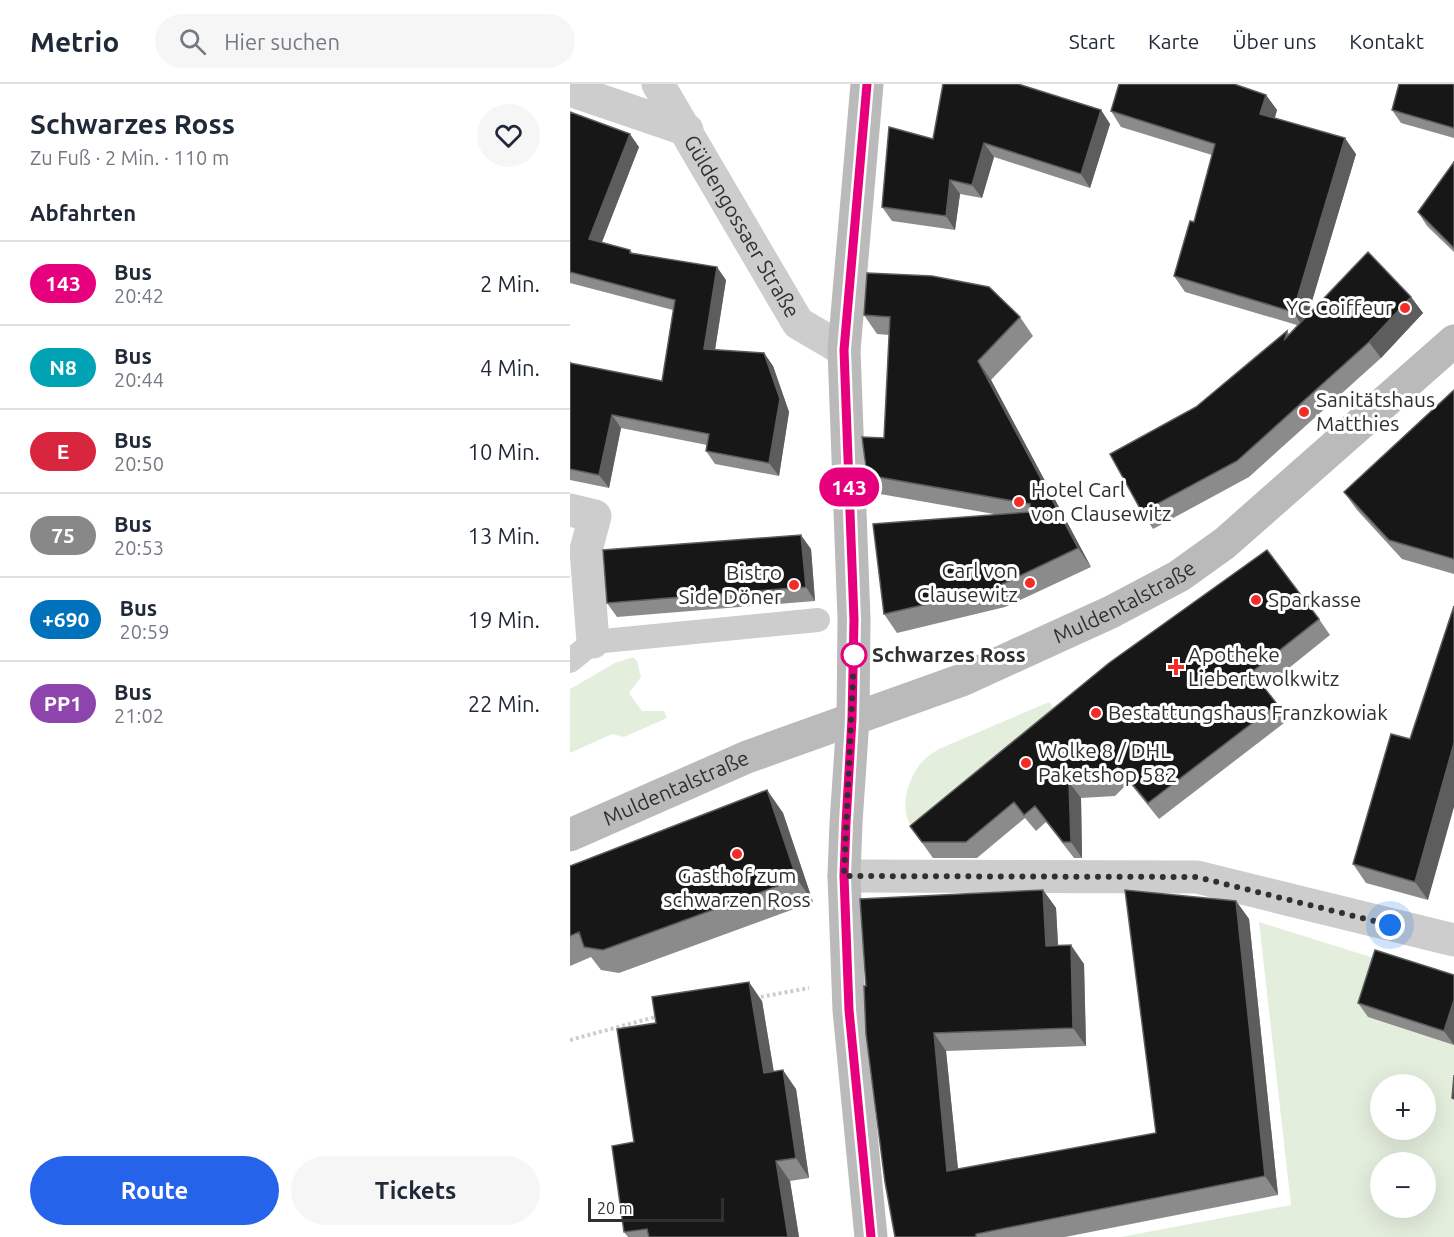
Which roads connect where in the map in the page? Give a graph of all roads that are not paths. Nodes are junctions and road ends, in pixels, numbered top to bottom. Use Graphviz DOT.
graph roads {
  1 [pos="658,84"];
  2 [pos="867,84"];
  3 [pos="570,90"];
  4 [pos="687,130"];
  5 [pos="1454,341"];
  6 [pos="844,350"];
  7 [pos="570,510"];
  8 [pos="819,620"];
  9 [pos="582,652"];
  10 [pos="852,719"];
  11 [pos="570,836"];
  12 [pos="844,876"];
  13 [pos="1454,940"];
  14 [pos="871,1237"];
  1 -- 4 [label="street, Güldengossaer Straße"];
  2 -- 6 [label="main road"];
  3 -- 4 [label="street"];
  4 -- 6 [label="street, Güldengossaer Straße"];
  5 -- 10 [label="main road, Muldentalstraße"];
  6 -- 10 [label="main road"];
  7 -- 9 [label="street"];
  8 -- 9 [label="lane"];
  10 -- 11 [label="main road, Muldentalstraße"];
  10 -- 12 [label="main road"];
  12 -- 13 [label="street"];
  12 -- 14 [label="main road"];
}
